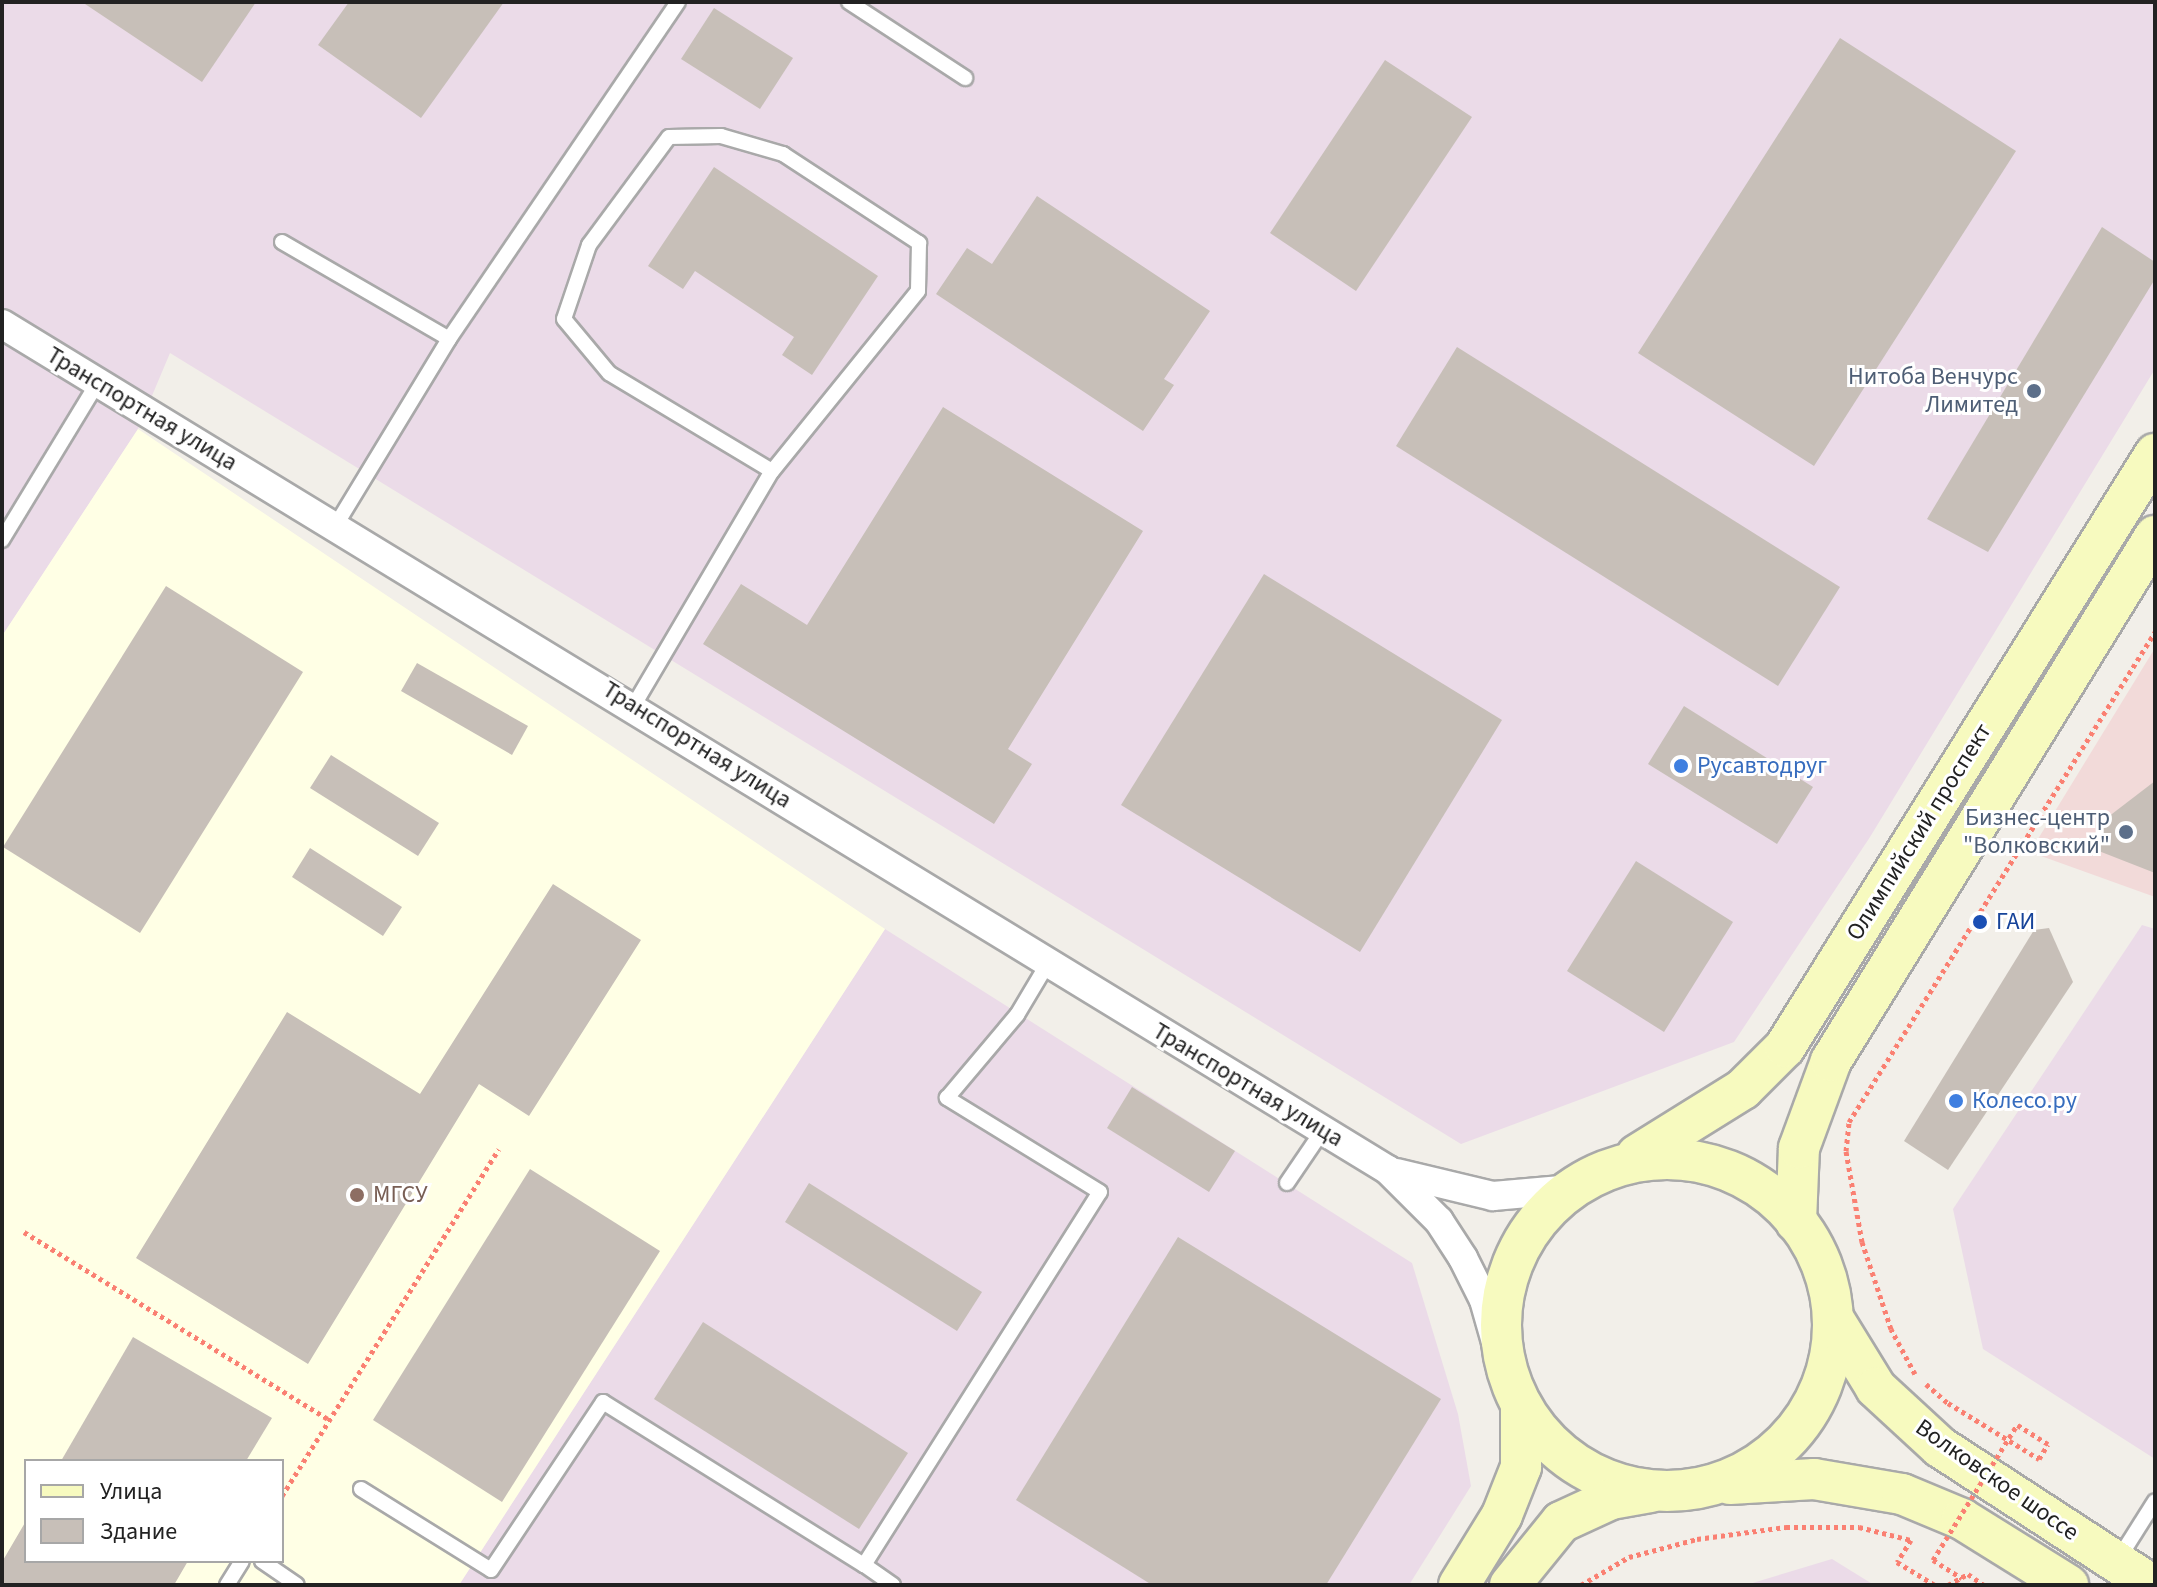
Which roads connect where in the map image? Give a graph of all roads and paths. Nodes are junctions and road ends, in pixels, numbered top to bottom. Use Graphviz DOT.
graph roads {
  1 [pos="678,2"];
  2 [pos="849,2"];
  3 [pos="965,78"];
  4 [pos="282,242"];
  5 [pos="2,324"];
  6 [pos="449,339"];
  7 [pos="97,384"];
  8 [pos="2155,454"];
  9 [pos="772,471"];
  10 [pos="336,525"];
  11 [pos="2155,536"];
  12 [pos="2,540"];
  13 [pos="2155,632"];
  14 [pos="634,705"];
  15 [pos="1048,963"];
  16 [pos="1323,1130"];
  17 [pos="499,1149"];
  18 [pos="1630,1159"];
  19 [pos="1388,1170"];
  20 [pos="1287,1183"];
  21 [pos="1573,1189"];
  22 [pos="1796,1222"];
  23 [pos="24,1232"];
  24 [pos="1833,1318"];
  25 [pos="1500,1356"];
  26 [pos="1521,1407"];
  27 [pos="330,1420"];
  28 [pos="1722,1485"];
  29 [pos="361,1489"];
  30 [pos="1650,1492"];
  31 [pos="284,1493"];
  32 [pos="2155,1501"];
  33 [pos="2117,1562"];
  34 [pos="241,1563"];
  35 [pos="265,1563"];
  36 [pos="864,1565"];
  37 [pos="1962,1578"];
  38 [pos="227,1585"];
  39 [pos="297,1585"];
  40 [pos="893,1585"];
  41 [pos="1459,1585"];
  42 [pos="1510,1585"];
  43 [pos="1581,1585"];
  44 [pos="1935,1585"];
  45 [pos="1948,1585"];
  46 [pos="1984,1585"];
  47 [pos="2068,1585"];
  48 [pos="2152,1585"];
  1 -- 6 [label="lane"];
  2 -- 3 [label="lane"];
  4 -- 6 [label="lane"];
  5 -- 7 [label="street, Транспортная улица"];
  6 -- 10 [label="lane"];
  7 -- 10 [label="street, Транспортная улица"];
  7 -- 12 [label="lane"];
  8 -- 18 [label="main road, Олимпийский проспект"];
  9 -- 9 [label="lane"];
  9 -- 14 [label="lane"];
  10 -- 14 [label="street, Транспортная улица"];
  11 -- 22 [label="main road, Олимпийский проспект"];
  13 -- 37 [label="path, bridge"];
  14 -- 15 [label="street, Транспортная улица"];
  15 -- 16 [label="street, Транспортная улица"];
  15 -- 36 [label="lane"];
  16 -- 19 [label="street, Транспортная улица"];
  16 -- 20 [label="lane"];
  17 -- 27 [label="path"];
  18 -- 21 [label="main road, Олимпийский проспект"];
  18 -- 22 [label="main road"];
  19 -- 21 [label="street, Транспортная улица"];
  19 -- 25 [label="street, Транспортная улица"];
  21 -- 25 [label="main road"];
  22 -- 24 [label="main road"];
  23 -- 27 [label="path"];
  24 -- 28 [label="main road"];
  24 -- 33 [label="main road, Волковское шоссе"];
  25 -- 26 [label="main road"];
  26 -- 30 [label="main road"];
  26 -- 41 [label="main road"];
  27 -- 31 [label="path"];
  28 -- 30 [label="main road, Волковское шоссе"];
  28 -- 47 [label="main road, Волковское шоссе"];
  29 -- 36 [label="lane"];
  30 -- 42 [label="main road"];
  32 -- 33 [label="lane"];
  33 -- 48 [label="main road, Волковское шоссе"];
  34 -- 38 [label="lane"];
  35 -- 39 [label="lane"];
  36 -- 40 [label="lane"];
  37 -- 45 [label="path"];
  37 -- 46 [label="path"];
  43 -- 44 [label="path"];
}
